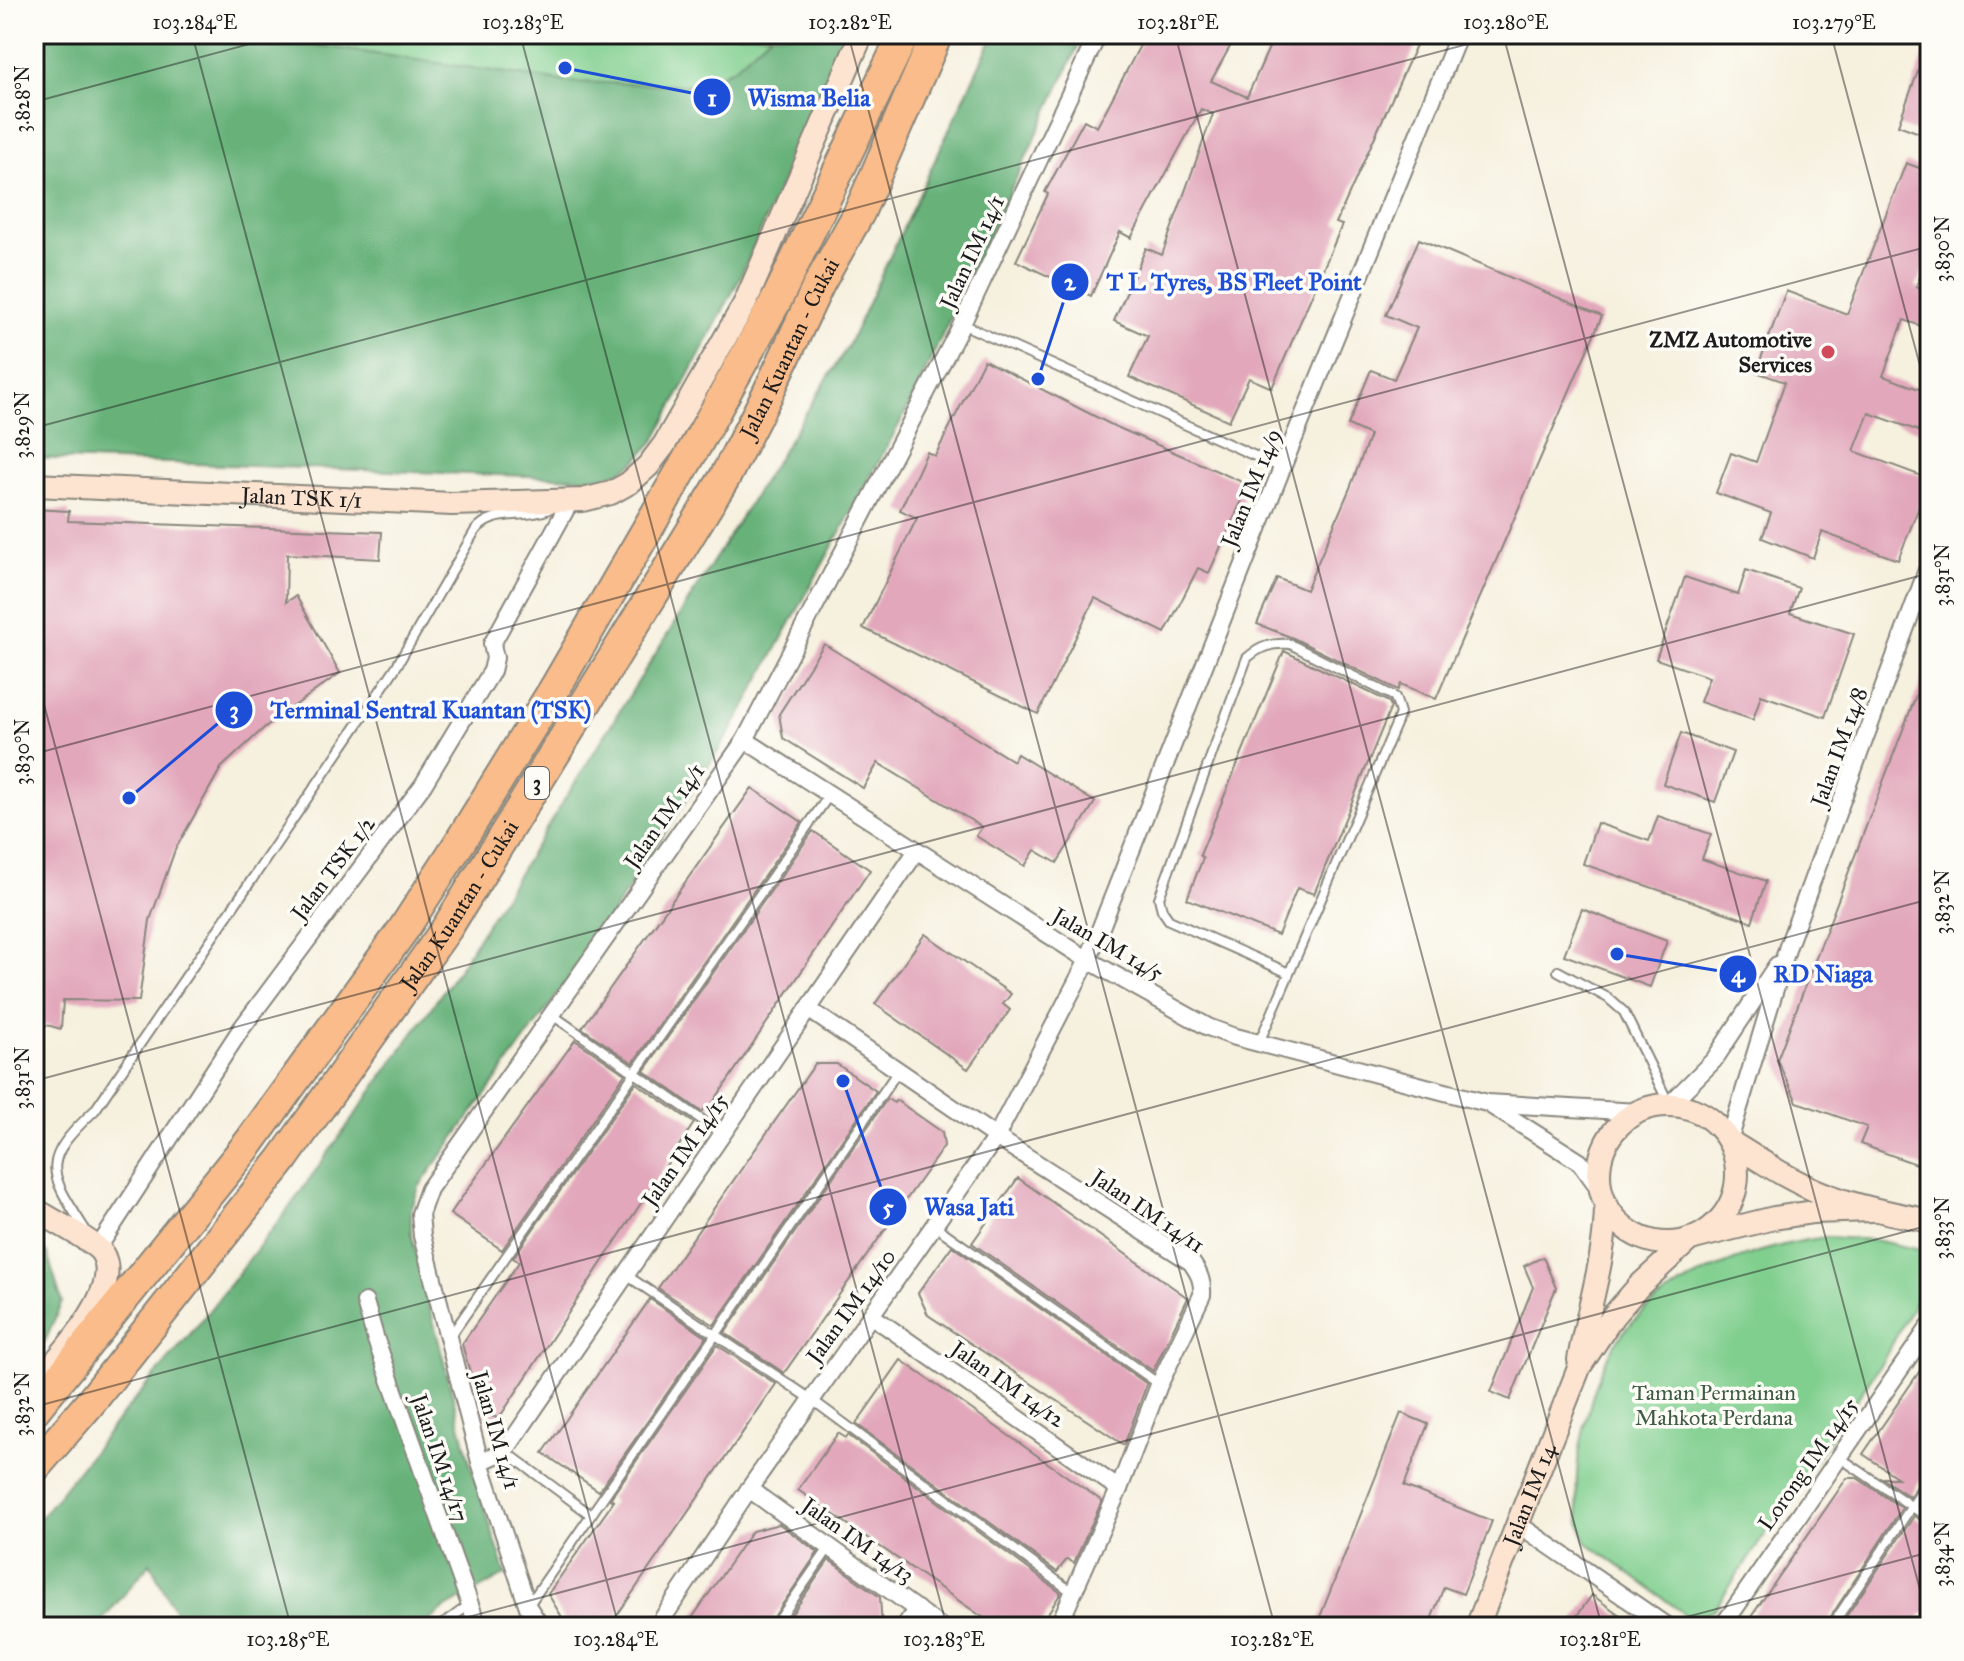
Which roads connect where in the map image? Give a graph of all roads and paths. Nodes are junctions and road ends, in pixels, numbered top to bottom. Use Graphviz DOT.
graph roads {
  1 [pos="862,34"];
  2 [pos="904,34"];
  3 [pos="937,34"];
  4 [pos="1098,34"];
  5 [pos="1459,34"];
  6 [pos="962,324"];
  7 [pos="1282,468"];
  8 [pos="34,485"];
  9 [pos="571,500"];
  10 [pos="1930,562"];
  11 [pos="745,740"];
  12 [pos="830,794"];
  13 [pos="916,852"];
  14 [pos="1788,946"];
  15 [pos="1088,960"];
  16 [pos="1558,971"];
  17 [pos="1289,973"];
  18 [pos="808,1009"];
  19 [pos="551,1014"];
  20 [pos="1259,1042"];
  21 [pos="898,1071"];
  22 [pos="635,1073"];
  23 [pos="1487,1103"];
  24 [pos="1669,1105"];
  25 [pos="1638,1112"];
  26 [pos="723,1135"];
  27 [pos="996,1137"];
  28 [pos="1729,1141"];
  29 [pos="1603,1198"];
  30 [pos="34,1209"];
  31 [pos="1872,1210"];
  32 [pos="1930,1221"];
  33 [pos="935,1226"];
  34 [pos="1690,1239"];
  35 [pos="98,1248"];
  36 [pos="626,1275"];
  37 [pos="365,1302"];
  38 [pos="872,1316"];
  39 [pos="1930,1326"];
  40 [pos="715,1336"];
  41 [pos="448,1339"];
  42 [pos="1581,1363"];
  43 [pos="1159,1385"];
  44 [pos="34,1386"];
  45 [pos="811,1399"];
  46 [pos="34,1410"];
  47 [pos="505,1451"];
  48 [pos="1839,1457"];
  49 [pos="480,1462"];
  50 [pos="34,1468"];
  51 [pos="1930,1479"];
  52 [pos="749,1489"];
  53 [pos="1119,1489"];
  54 [pos="1912,1506"];
  55 [pos="591,1515"];
  56 [pos="1930,1519"];
  57 [pos="1518,1524"];
  58 [pos="829,1548"];
  59 [pos="1072,1592"];
  60 [pos="469,1605"];
  61 [pos="528,1607"];
  62 [pos="917,1609"];
  63 [pos="1930,1622"];
  64 [pos="439,1627"];
  65 [pos="478,1627"];
  66 [pos="541,1627"];
  67 [pos="657,1627"];
  68 [pos="774,1627"];
  69 [pos="904,1627"];
  70 [pos="941,1627"];
  71 [pos="1058,1627"];
  72 [pos="1477,1627"];
  73 [pos="1668,1627"];
  74 [pos="1722,1627"];
  75 [pos="1831,1627"];
  76 [pos="1926,1627"];
  1 -- 9 [label="street, Jalan TSK 1/1"];
  2 -- 46 [label="highway, Jalan Kuantan - Cukai / 3"];
  3 -- 50 [label="highway, Jalan Kuantan - Cukai / 3"];
  4 -- 6 [label="street, Jalan IM 14/1"];
  5 -- 7 [label="street, Jalan IM 14/9"];
  6 -- 7 [label="lane"];
  6 -- 11 [label="street, Jalan IM 14/1"];
  7 -- 15 [label="street, Jalan IM 14/9"];
  8 -- 9 [label="street, Jalan TSK 1/1"];
  9 -- 35 [label="street, Jalan TSK 1/2"];
  9 -- 35 [label="lane"];
  10 -- 14 [label="street, Jalan IM 14/8"];
  11 -- 12 [label="street, Jalan IM 14/5"];
  11 -- 19 [label="street, Jalan IM 14/1"];
  12 -- 13 [label="street, Jalan IM 14/5"];
  12 -- 22 [label="lane"];
  13 -- 15 [label="street, Jalan IM 14/5"];
  13 -- 18 [label="street, Jalan IM 14/15"];
  14 -- 24 [label="street, Jalan IM 14/8"];
  14 -- 28 [label="street, Jalan IM 14/8"];
  15 -- 20 [label="street, Jalan IM 14/5"];
  15 -- 27 [label="street, Jalan IM 14/10"];
  16 -- 24 [label="lane"];
  17 -- 17 [label="lane"];
  17 -- 20 [label="lane"];
  18 -- 21 [label="street, Jalan IM 14/11"];
  18 -- 26 [label="street, Jalan IM 14/15"];
  19 -- 22 [label="lane"];
  19 -- 41 [label="street, Jalan IM 14/1"];
  20 -- 23 [label="street, Jalan IM 14/5"];
  21 -- 27 [label="street, Jalan IM 14/11"];
  21 -- 40 [label="lane"];
  22 -- 26 [label="lane"];
  22 -- 41 [label="lane"];
  23 -- 25 [label="street"];
  23 -- 29 [label="street"];
  24 -- 25 [label="street"];
  24 -- 28 [label="street"];
  25 -- 29 [label="street"];
  26 -- 36 [label="street, Jalan IM 14/15"];
  27 -- 33 [label="street, Jalan IM 14/10"];
  27 -- 43 [label="street, Jalan IM 14/11"];
  28 -- 31 [label="street"];
  28 -- 34 [label="street"];
  29 -- 34 [label="street"];
  29 -- 42 [label="street"];
  30 -- 35 [label="street"];
  31 -- 32 [label="street"];
  31 -- 34 [label="street"];
  33 -- 38 [label="street, Jalan IM 14/10"];
  33 -- 43 [label="lane"];
  34 -- 42 [label="street"];
  35 -- 44 [label="street"];
  36 -- 40 [label="lane"];
  36 -- 47 [label="street, Jalan IM 14/15"];
  37 -- 60 [label="street, Jalan IM 14/17"];
  38 -- 45 [label="street, Jalan IM 14/10"];
  38 -- 53 [label="street, Jalan IM 14/12"];
  39 -- 48 [label="street, Lorong IM 14/15"];
  40 -- 45 [label="lane"];
  40 -- 55 [label="lane"];
  41 -- 49 [label="street, Jalan IM 14/1"];
  42 -- 57 [label="street, Jalan IM 14"];
  43 -- 53 [label="street, Jalan IM 14/11"];
  45 -- 52 [label="street, Jalan IM 14/10"];
  45 -- 59 [label="lane"];
  47 -- 49 [label="street"];
  47 -- 55 [label="lane"];
  48 -- 54 [label="lane"];
  48 -- 74 [label="street, Lorong IM 14/15"];
  49 -- 61 [label="street, Jalan IM 14/1"];
  51 -- 54 [label="lane"];
  52 -- 58 [label="street, Jalan IM 14/13"];
  52 -- 67 [label="street, Jalan IM 14/10"];
  53 -- 59 [label="street"];
  54 -- 56 [label="lane"];
  54 -- 75 [label="lane"];
  55 -- 61 [label="lane"];
  57 -- 72 [label="street, Jalan IM 14"];
  57 -- 73 [label="street"];
  58 -- 62 [label="street, Jalan IM 14/13"];
  58 -- 68 [label="lane"];
  59 -- 71 [label="street"];
  60 -- 64 [label="lane"];
  60 -- 65 [label="street, Jalan IM 14/17"];
  61 -- 66 [label="street, Jalan IM 14/1"];
  62 -- 69 [label="street"];
  62 -- 70 [label="street, Jalan IM 14/13"];
  63 -- 76 [label="street"];
}
